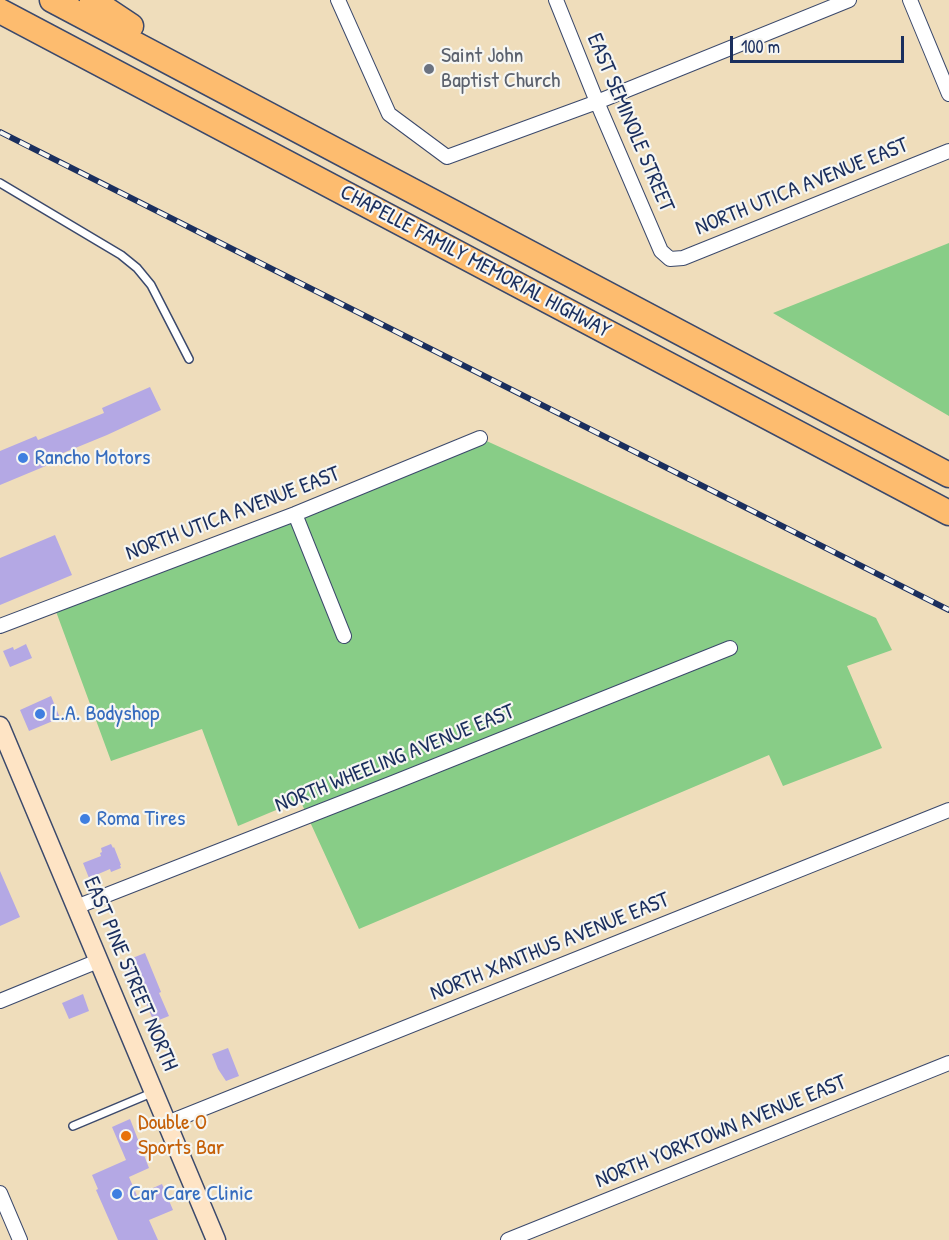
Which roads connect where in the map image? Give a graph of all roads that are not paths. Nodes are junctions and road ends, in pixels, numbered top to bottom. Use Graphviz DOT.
graph roads {
  1 [pos="52,0"];
  2 [pos="92,0"];
  3 [pos="338,0"];
  4 [pos="556,0"];
  5 [pos="849,0"];
  6 [pos="910,0"];
  7 [pos="0,11"];
  8 [pos="0,26"];
  9 [pos="115,72"];
  10 [pos="949,94"];
  11 [pos="237,98"];
  12 [pos="597,102"];
  13 [pos="949,151"];
  14 [pos="0,183"];
  15 [pos="670,259"];
  16 [pos="189,359"];
  17 [pos="480,438"];
  18 [pos="949,475"];
  19 [pos="949,513"];
  20 [pos="295,514"];
  21 [pos="0,626"];
  22 [pos="344,636"];
  23 [pos="730,648"];
  24 [pos="0,726"];
  25 [pos="949,810"];
  26 [pos="76,908"];
  27 [pos="98,961"];
  28 [pos="0,1001"];
  29 [pos="949,1063"];
  30 [pos="154,1092"];
  31 [pos="167,1124"];
  32 [pos="73,1126"];
  33 [pos="0,1193"];
  34 [pos="20,1240"];
  35 [pos="216,1240"];
  36 [pos="508,1240"];
  1 -- 11 [label="highway, CHAPELLE FAMILY MEMORIAL HIGHWAY"];
  2 -- 11 [label="highway"];
  3 -- 12 [label="street"];
  4 -- 12 [label="street, EAST SEMINOLE STREET"];
  5 -- 12 [label="street"];
  6 -- 10 [label="street"];
  7 -- 9 [label="highway, CHAPELLE FAMILY MEMORIAL HIGHWAY"];
  8 -- 9 [label="highway"];
  9 -- 19 [label="highway, CHAPELLE FAMILY MEMORIAL HIGHWAY"];
  11 -- 18 [label="highway, CHAPELLE FAMILY MEMORIAL HIGHWAY"];
  12 -- 15 [label="street, EAST SEMINOLE STREET"];
  13 -- 15 [label="street, NORTH UTICA AVENUE EAST"];
  14 -- 16 [label="lane"];
  17 -- 20 [label="street, NORTH UTICA AVENUE EAST"];
  20 -- 21 [label="street, NORTH UTICA AVENUE EAST"];
  20 -- 22 [label="street"];
  23 -- 26 [label="street, NORTH WHEELING AVENUE EAST"];
  24 -- 26 [label="main road, EAST PINE STREET NORTH"];
  25 -- 31 [label="street, NORTH XANTHUS AVENUE EAST"];
  26 -- 27 [label="main road, EAST PINE STREET NORTH"];
  27 -- 28 [label="street"];
  27 -- 30 [label="main road, EAST PINE STREET NORTH"];
  29 -- 36 [label="street, NORTH YORKTOWN AVENUE EAST"];
  30 -- 31 [label="main road, EAST PINE STREET NORTH"];
  30 -- 32 [label="lane"];
  31 -- 35 [label="main road, EAST PINE STREET NORTH"];
  33 -- 34 [label="street"];
}
